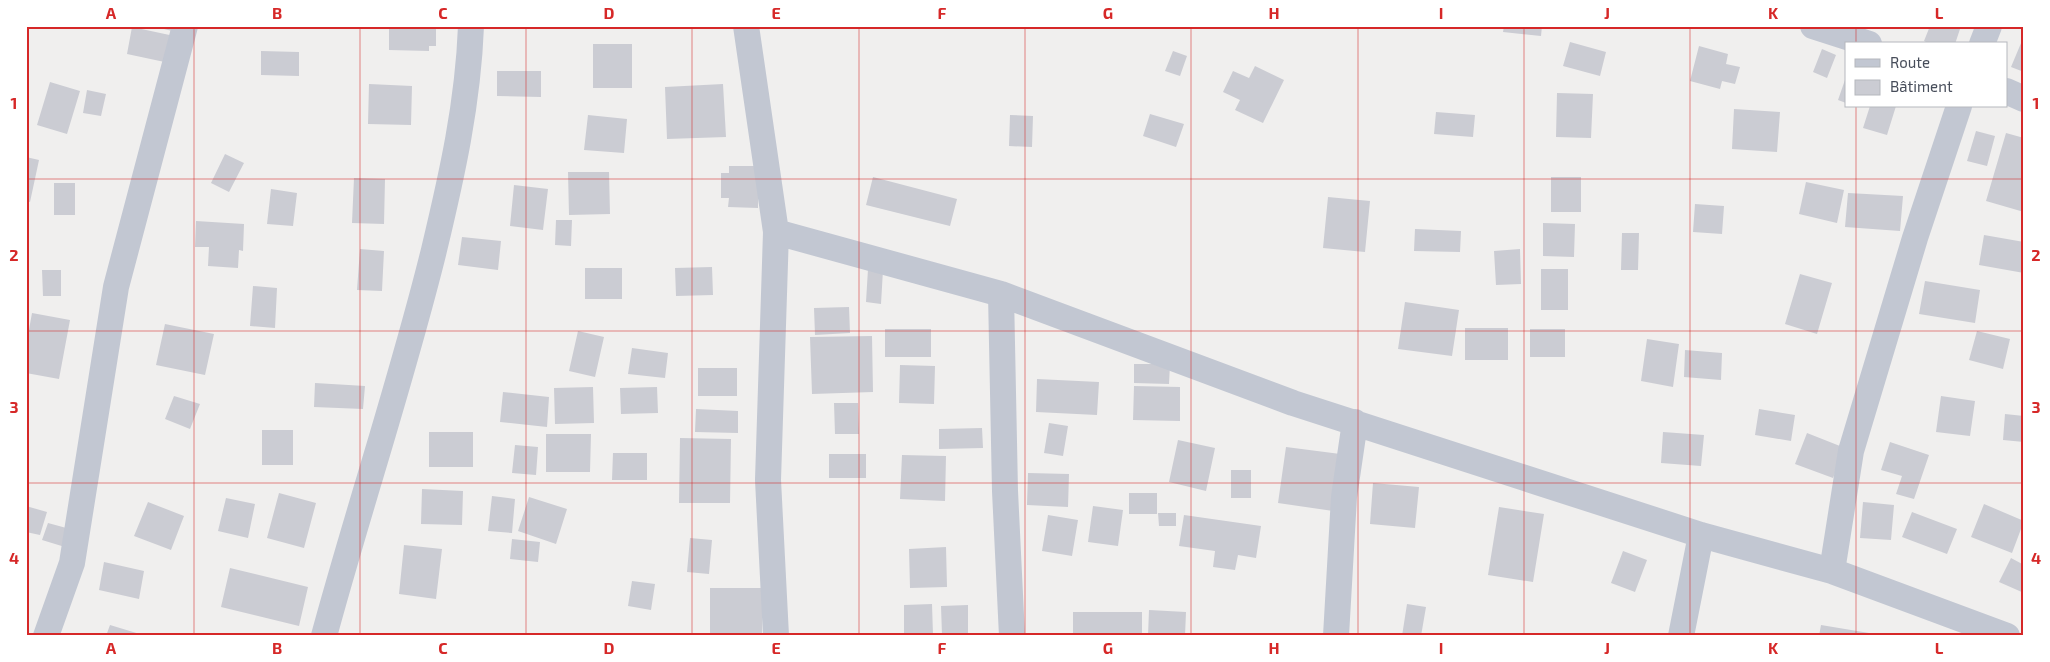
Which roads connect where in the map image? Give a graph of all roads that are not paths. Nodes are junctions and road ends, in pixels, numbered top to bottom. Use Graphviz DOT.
graph roads {
  1 [pos="185,26"];
  2 [pos="471,26"];
  3 [pos="746,26"];
  4 [pos="1813,26"];
  5 [pos="1989,26"];
  6 [pos="1864,42"];
  7 [pos="1983,42"];
  8 [pos="2008,92"];
  9 [pos="2024,99"];
  10 [pos="1957,108"];
  11 [pos="776,232"];
  12 [pos="1002,294"];
  13 [pos="1355,422"];
  14 [pos="1701,535"];
  15 [pos="1832,571"];
  16 [pos="46,636"];
  17 [pos="324,636"];
  18 [pos="776,636"];
  19 [pos="1012,636"];
  20 [pos="1336,636"];
  21 [pos="1680,636"];
  22 [pos="2007,636"];
  1 -- 16 [label="street"];
  2 -- 17 [label="street"];
  3 -- 11 [label="street"];
  4 -- 6 [label="street"];
  5 -- 7 [label="street"];
  8 -- 9 [label="street"];
  10 -- 15 [label="street"];
  11 -- 12 [label="street"];
  11 -- 18 [label="street"];
  12 -- 13 [label="street"];
  12 -- 19 [label="street"];
  13 -- 14 [label="street"];
  13 -- 20 [label="street"];
  14 -- 15 [label="street"];
  14 -- 21 [label="street"];
  15 -- 22 [label="street"];
}
